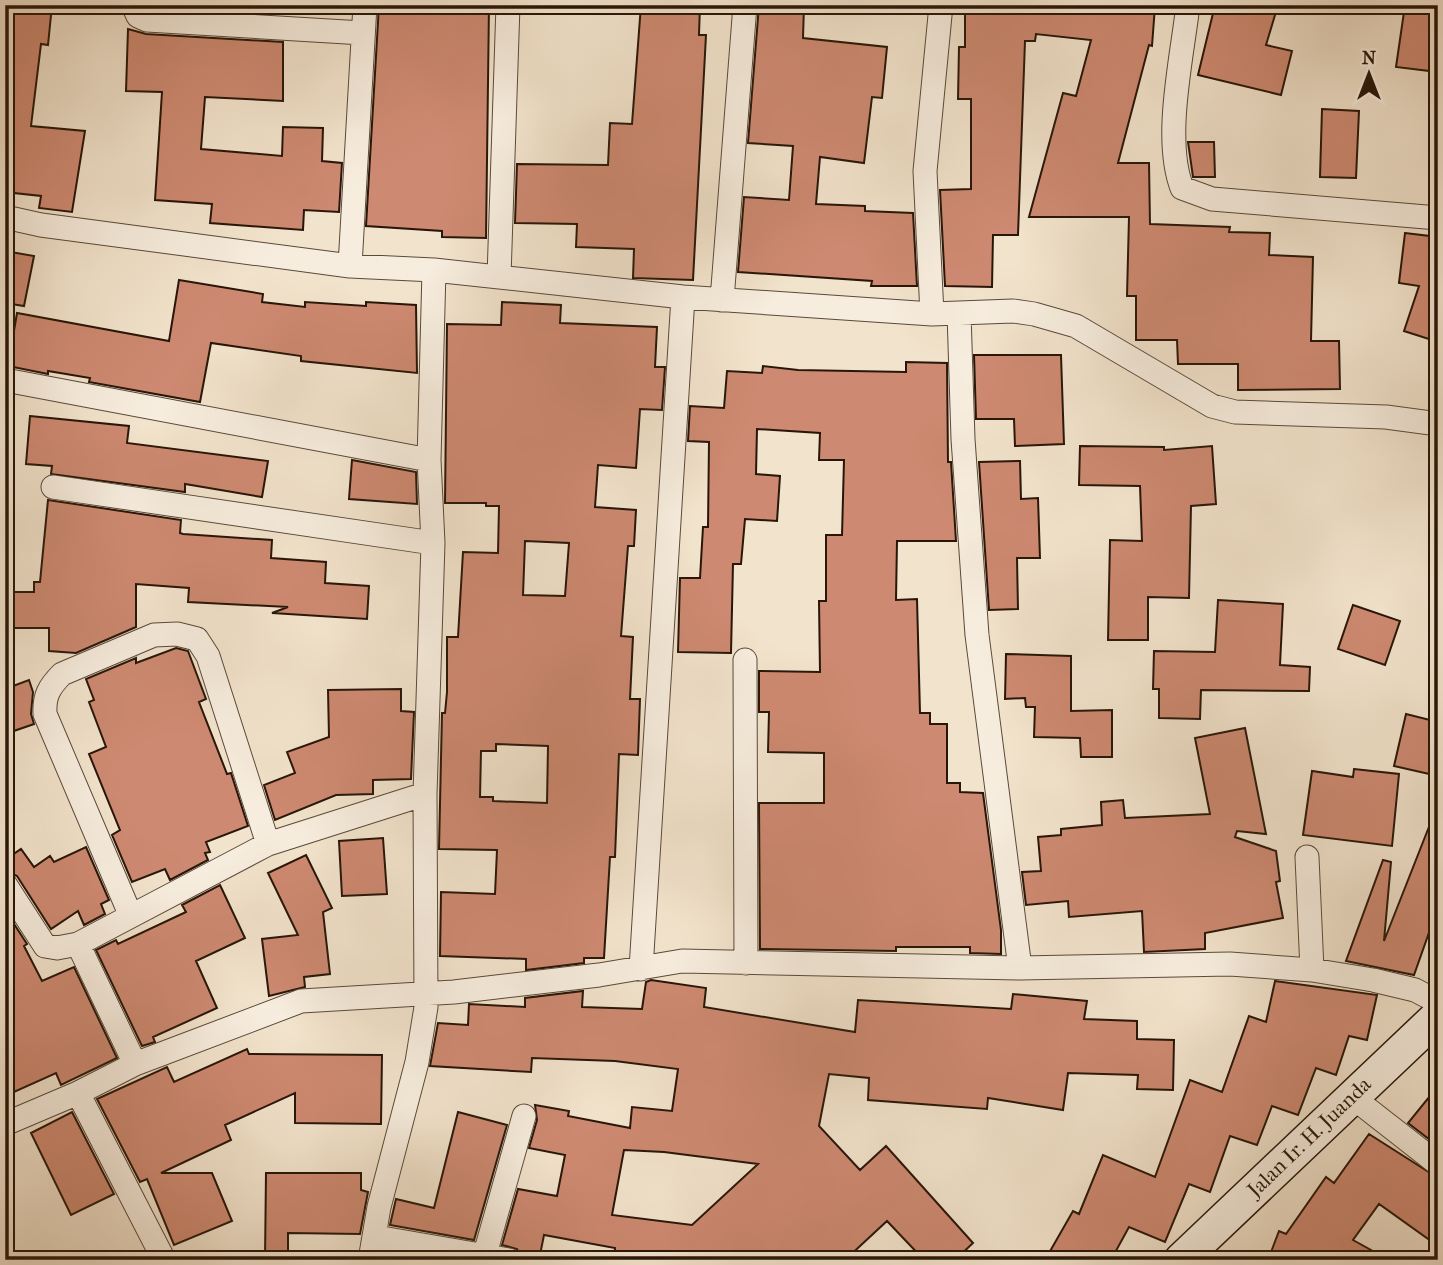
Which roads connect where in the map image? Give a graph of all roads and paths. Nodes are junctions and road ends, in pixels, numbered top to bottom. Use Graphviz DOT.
graph roads {
  1 [pos="133,5"];
  2 [pos="365,5"];
  3 [pos="508,5"];
  4 [pos="745,5"];
  5 [pos="941,5"];
  6 [pos="1188,5"];
  7 [pos="363,33"];
  8 [pos="5,217"];
  9 [pos="1438,218"];
  10 [pos="350,266"];
  11 [pos="434,270"];
  12 [pos="499,277"];
  13 [pos="683,297"];
  14 [pos="722,300"];
  15 [pos="959,313"];
  16 [pos="932,314"];
  17 [pos="5,380"];
  18 [pos="1438,424"];
  19 [pos="429,460"];
  20 [pos="53,487"];
  21 [pos="433,543"];
  22 [pos="745,660"];
  23 [pos="425,794"];
  24 [pos="268,844"];
  25 [pos="1307,857"];
  26 [pos="5,884"];
  27 [pos="130,914"];
  28 [pos="78,943"];
  29 [pos="746,962"];
  30 [pos="1020,968"];
  31 [pos="641,969"];
  32 [pos="1312,970"];
  33 [pos="425,995"];
  34 [pos="1438,1002"];
  35 [pos="1438,1016"];
  36 [pos="135,1064"];
  37 [pos="78,1093"];
  38 [pos="1351,1096"];
  39 [pos="524,1116"];
  40 [pos="5,1124"];
  41 [pos="1438,1164"];
  42 [pos="376,1237"];
  43 [pos="485,1254"];
  44 [pos="164,1260"];
  45 [pos="370,1260"];
  46 [pos="509,1260"];
  47 [pos="1181,1260"];
  1 -- 7 [label="street"];
  2 -- 7 [label="street"];
  3 -- 12 [label="street"];
  4 -- 14 [label="street"];
  5 -- 16 [label="street"];
  6 -- 9 [label="street"];
  7 -- 10 [label="street"];
  8 -- 10 [label="street"];
  10 -- 11 [label="street"];
  11 -- 12 [label="street"];
  11 -- 19 [label="street"];
  12 -- 13 [label="street"];
  13 -- 14 [label="street"];
  13 -- 31 [label="street"];
  14 -- 16 [label="street"];
  15 -- 16 [label="street"];
  15 -- 18 [label="street"];
  15 -- 30 [label="street"];
  17 -- 19 [label="street"];
  19 -- 21 [label="street"];
  20 -- 21 [label="street"];
  21 -- 23 [label="street"];
  22 -- 29 [label="street"];
  23 -- 24 [label="street"];
  23 -- 33 [label="street"];
  24 -- 27 [label="street"];
  24 -- 27 [label="street"];
  25 -- 32 [label="street"];
  26 -- 28 [label="street"];
  27 -- 28 [label="street"];
  28 -- 36 [label="street"];
  29 -- 30 [label="street"];
  29 -- 31 [label="street"];
  30 -- 32 [label="street"];
  31 -- 33 [label="street"];
  32 -- 34 [label="street"];
  33 -- 36 [label="street"];
  33 -- 42 [label="street"];
  35 -- 38 [label="main road, Jalan Ir. H. Juanda"];
  36 -- 37 [label="street"];
  37 -- 40 [label="street"];
  37 -- 44 [label="street"];
  38 -- 41 [label="street"];
  38 -- 47 [label="main road, Jalan Ir. H. Juanda"];
  39 -- 43 [label="street"];
  42 -- 43 [label="street"];
  42 -- 45 [label="street"];
  43 -- 46 [label="street"];
}
